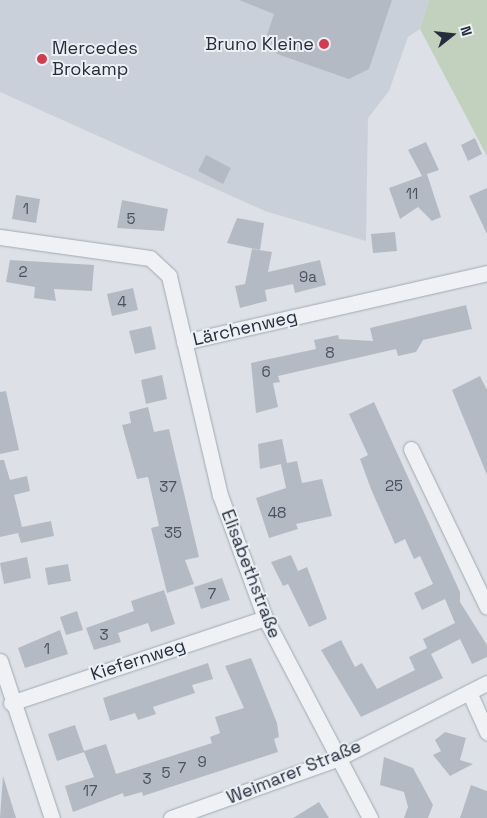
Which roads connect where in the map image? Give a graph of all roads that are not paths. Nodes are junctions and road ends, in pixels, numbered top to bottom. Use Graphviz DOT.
graph roads {
  1 [pos="0,237"];
  2 [pos="487,273"];
  3 [pos="184,342"];
  4 [pos="412,449"];
  5 [pos="487,607"];
  6 [pos="265,618"];
  7 [pos="0,661"];
  8 [pos="487,683"];
  9 [pos="468,692"];
  10 [pos="11,703"];
  11 [pos="487,732"];
  12 [pos="337,758"];
  13 [pos="195,815"];
  14 [pos="52,818"];
  15 [pos="171,818"];
  16 [pos="370,818"];
  1 -- 3 [label="street, Lärchenweg"];
  2 -- 3 [label="street, Lärchenweg"];
  3 -- 6 [label="street, Elisabethstraße"];
  4 -- 5 [label="street"];
  6 -- 10 [label="street, Kiefernweg"];
  6 -- 12 [label="street, Elisabethstraße"];
  7 -- 10 [label="street"];
  8 -- 9 [label="street, Weimarer Straße"];
  9 -- 11 [label="street"];
  9 -- 12 [label="street, Weimarer Straße"];
  10 -- 14 [label="street"];
  12 -- 13 [label="street, Weimarer Straße"];
  12 -- 16 [label="street, Elisabethstraße"];
  13 -- 15 [label="street, Weimarer Straße"];
}
